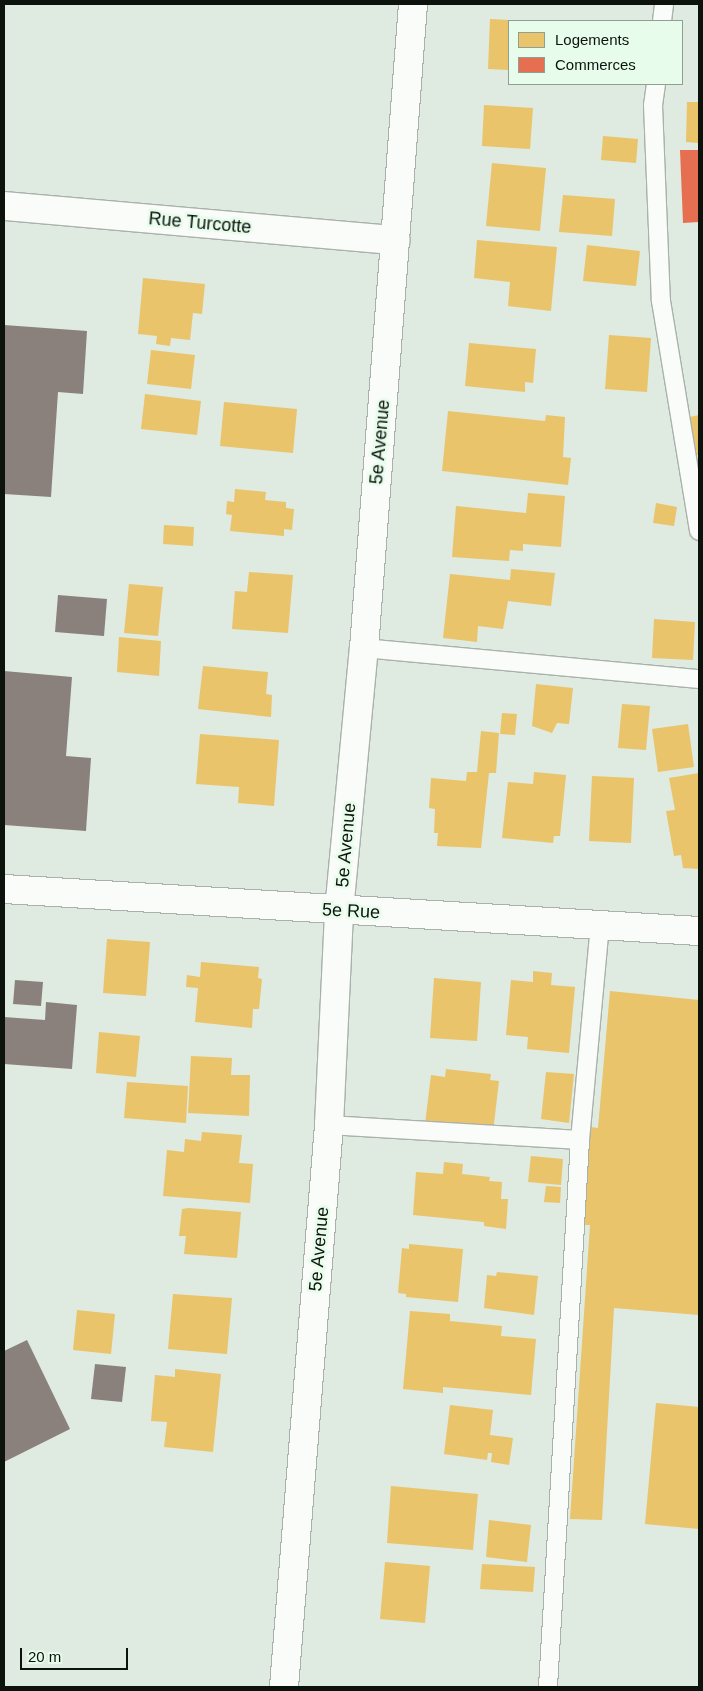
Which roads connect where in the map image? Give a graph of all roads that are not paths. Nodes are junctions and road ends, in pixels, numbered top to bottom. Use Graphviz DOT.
graph roads {
  1 [pos="412,4"];
  2 [pos="664,4"];
  3 [pos="662,20"];
  4 [pos="656,85"];
  5 [pos="4,206"];
  6 [pos="396,240"];
  7 [pos="699,531"];
  8 [pos="364,648"];
  9 [pos="699,679"];
  10 [pos="4,890"];
  11 [pos="340,911"];
  12 [pos="600,925"];
  13 [pos="699,932"];
  14 [pos="329,1125"];
  15 [pos="580,1140"];
  16 [pos="284,1687"];
  17 [pos="548,1687"];
  1 -- 6 [label="street, 5e Avenue"];
  2 -- 3 [label="lane"];
  4 -- 7 [label="lane"];
  5 -- 6 [label="street, Rue Turcotte"];
  6 -- 8 [label="street, 5e Avenue"];
  8 -- 9 [label="lane"];
  8 -- 11 [label="street, 5e Avenue"];
  10 -- 11 [label="street, 5e Rue"];
  11 -- 12 [label="street, 5e Rue"];
  11 -- 14 [label="street, 5e Avenue"];
  12 -- 13 [label="street, 5e Rue"];
  12 -- 15 [label="lane"];
  14 -- 15 [label="lane"];
  14 -- 16 [label="street, 5e Avenue"];
  15 -- 17 [label="lane"];
}
